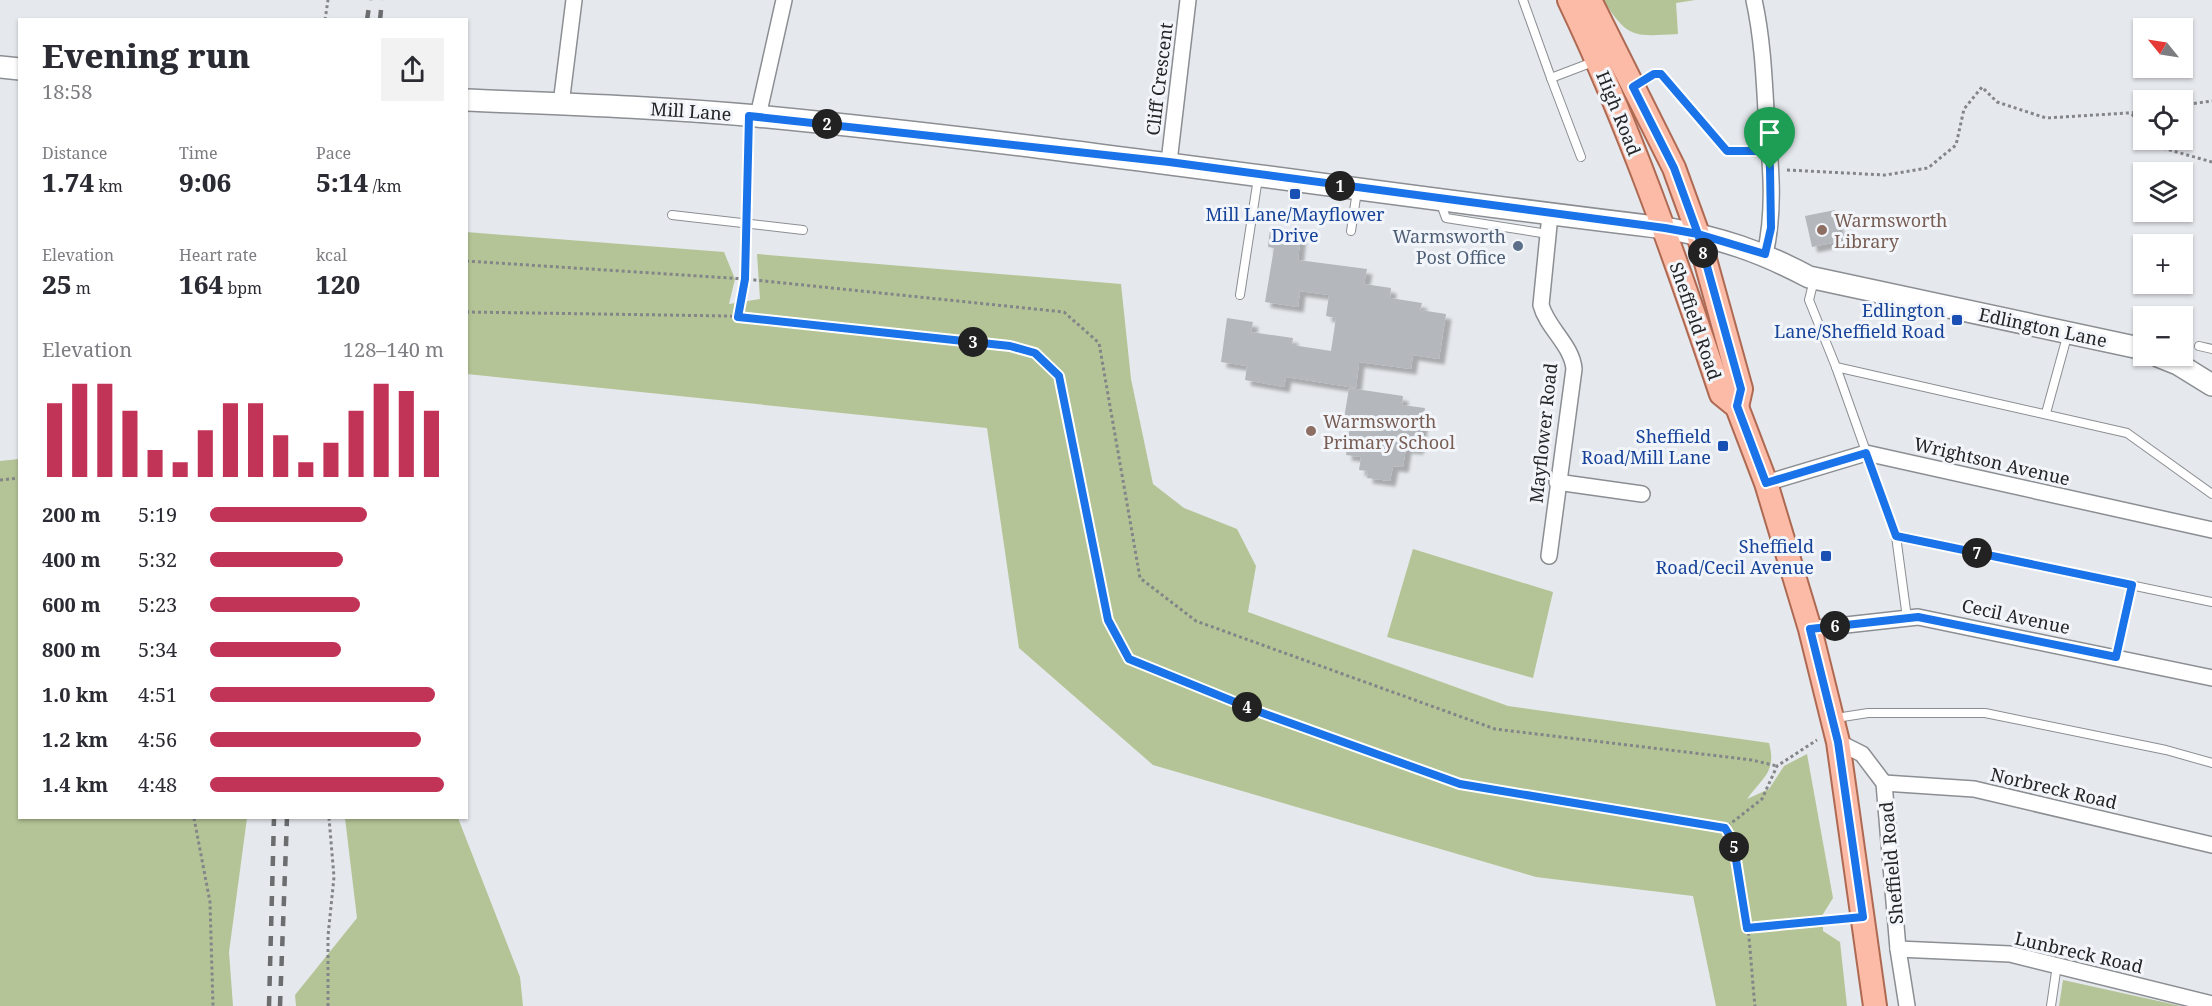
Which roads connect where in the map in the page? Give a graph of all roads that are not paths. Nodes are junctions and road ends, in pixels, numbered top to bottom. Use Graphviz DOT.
graph roads {
  1 [pos="574,0"];
  2 [pos="784,0"];
  3 [pos="1188,0"];
  4 [pos="1523,0"];
  5 [pos="1569,0"];
  6 [pos="1590,0"];
  7 [pos="1754,0"];
  8 [pos="1598,61"];
  9 [pos="0,67"];
  10 [pos="18,69"];
  11 [pos="1551,78"];
  12 [pos="1633,87"];
  13 [pos="468,100"];
  14 [pos="561,104"];
  15 [pos="754,116"];
  16 [pos="1769,151"];
  17 [pos="1581,157"];
  18 [pos="1169,162"];
  19 [pos="1259,175"];
  20 [pos="1358,188"];
  21 [pos="672,214"];
  22 [pos="746,223"];
  23 [pos="1549,224"];
  24 [pos="1665,228"];
  25 [pos="803,230"];
  26 [pos="1351,231"];
  27 [pos="1698,234"];
  28 [pos="1765,254"];
  29 [pos="1814,278"];
  30 [pos="1240,295"];
  31 [pos="2068,332"];
  32 [pos="2199,346"];
  33 [pos="2133,347"];
  34 [pos="2212,349"];
  35 [pos="2181,366"];
  36 [pos="1836,367"];
  37 [pos="2212,385"];
  38 [pos="1737,406"];
  39 [pos="2046,413"];
  40 [pos="1866,453"];
  41 [pos="1557,482"];
  42 [pos="1766,483"];
  43 [pos="1642,494"];
  44 [pos="2212,494"];
  45 [pos="2212,530"];
  46 [pos="1896,536"];
  47 [pos="1549,556"];
  48 [pos="2132,585"];
  49 [pos="2212,602"];
  50 [pos="1907,618"];
  51 [pos="1810,629"];
  52 [pos="2116,657"];
  53 [pos="2212,678"];
  54 [pos="1835,732"];
  55 [pos="2212,763"];
  56 [pos="1884,783"];
  57 [pos="2212,845"];
  58 [pos="1898,949"];
  59 [pos="2057,966"];
  60 [pos="2212,1004"];
  61 [pos="1875,1006"];
  62 [pos="1907,1006"];
  63 [pos="2051,1006"];
  1 -- 14 [label="street"];
  2 -- 15 [label="street"];
  3 -- 18 [label="street, Cliff Crescent"];
  4 -- 11 [label="lane"];
  5 -- 8 [label="main road, High Road"];
  6 -- 12 [label="main road, High Road"];
  7 -- 16 [label="street"];
  8 -- 11 [label="lane"];
  8 -- 24 [label="main road, High Road"];
  9 -- 10 [label="street"];
  11 -- 17 [label="lane"];
  12 -- 16 [label="lane"];
  12 -- 27 [label="main road, High Road"];
  13 -- 14 [label="street, Mill Lane"];
  14 -- 15 [label="street, Mill Lane"];
  15 -- 18 [label="street, Mill Lane"];
  15 -- 22 [label="lane"];
  16 -- 28 [label="street"];
  18 -- 19 [label="street, Mill Lane"];
  19 -- 20 [label="street, Mill Lane"];
  19 -- 30 [label="lane"];
  20 -- 23 [label="street, Mill Lane"];
  20 -- 26 [label="lane"];
  21 -- 22 [label="lane"];
  22 -- 25 [label="lane"];
  23 -- 24 [label="street, Mill Lane"];
  23 -- 41 [label="street, Mayflower Road"];
  24 -- 27 [label="street, Edlington Lane"];
  24 -- 38 [label="main road, Sheffield Road"];
  27 -- 28 [label="street, Edlington Lane"];
  27 -- 38 [label="main road, Sheffield Road"];
  28 -- 29 [label="street, Edlington Lane"];
  29 -- 31 [label="street, Edlington Lane"];
  29 -- 36 [label="lane"];
  31 -- 33 [label="street, Edlington Lane"];
  31 -- 39 [label="lane"];
  32 -- 34 [label="lane"];
  35 -- 37 [label="street"];
  36 -- 39 [label="lane"];
  36 -- 40 [label="lane"];
  38 -- 42 [label="main road, Sheffield Road"];
  39 -- 44 [label="lane"];
  40 -- 42 [label="street, Wrightson Avenue"];
  40 -- 45 [label="street, Wrightson Avenue"];
  40 -- 46 [label="lane"];
  41 -- 43 [label="street"];
  41 -- 47 [label="street, Mayflower Road"];
  42 -- 51 [label="main road, Sheffield Road"];
  46 -- 48 [label="lane"];
  46 -- 50 [label="lane"];
  48 -- 49 [label="lane"];
  48 -- 52 [label="lane"];
  50 -- 51 [label="street, Cecil Avenue"];
  50 -- 52 [label="street, Cecil Avenue"];
  51 -- 54 [label="main road, Sheffield Road"];
  52 -- 53 [label="street, Cecil Avenue"];
  54 -- 55 [label="lane"];
  54 -- 56 [label="street, Sheffield Road"];
  54 -- 61 [label="main road, Sheffield Road"];
  56 -- 57 [label="street, Norbreck Road"];
  56 -- 58 [label="street, Sheffield Road"];
  58 -- 59 [label="street, Lunbreck Road"];
  58 -- 62 [label="street, Sheffield Road"];
  59 -- 60 [label="street, Lunbreck Road"];
  59 -- 63 [label="lane"];
}
